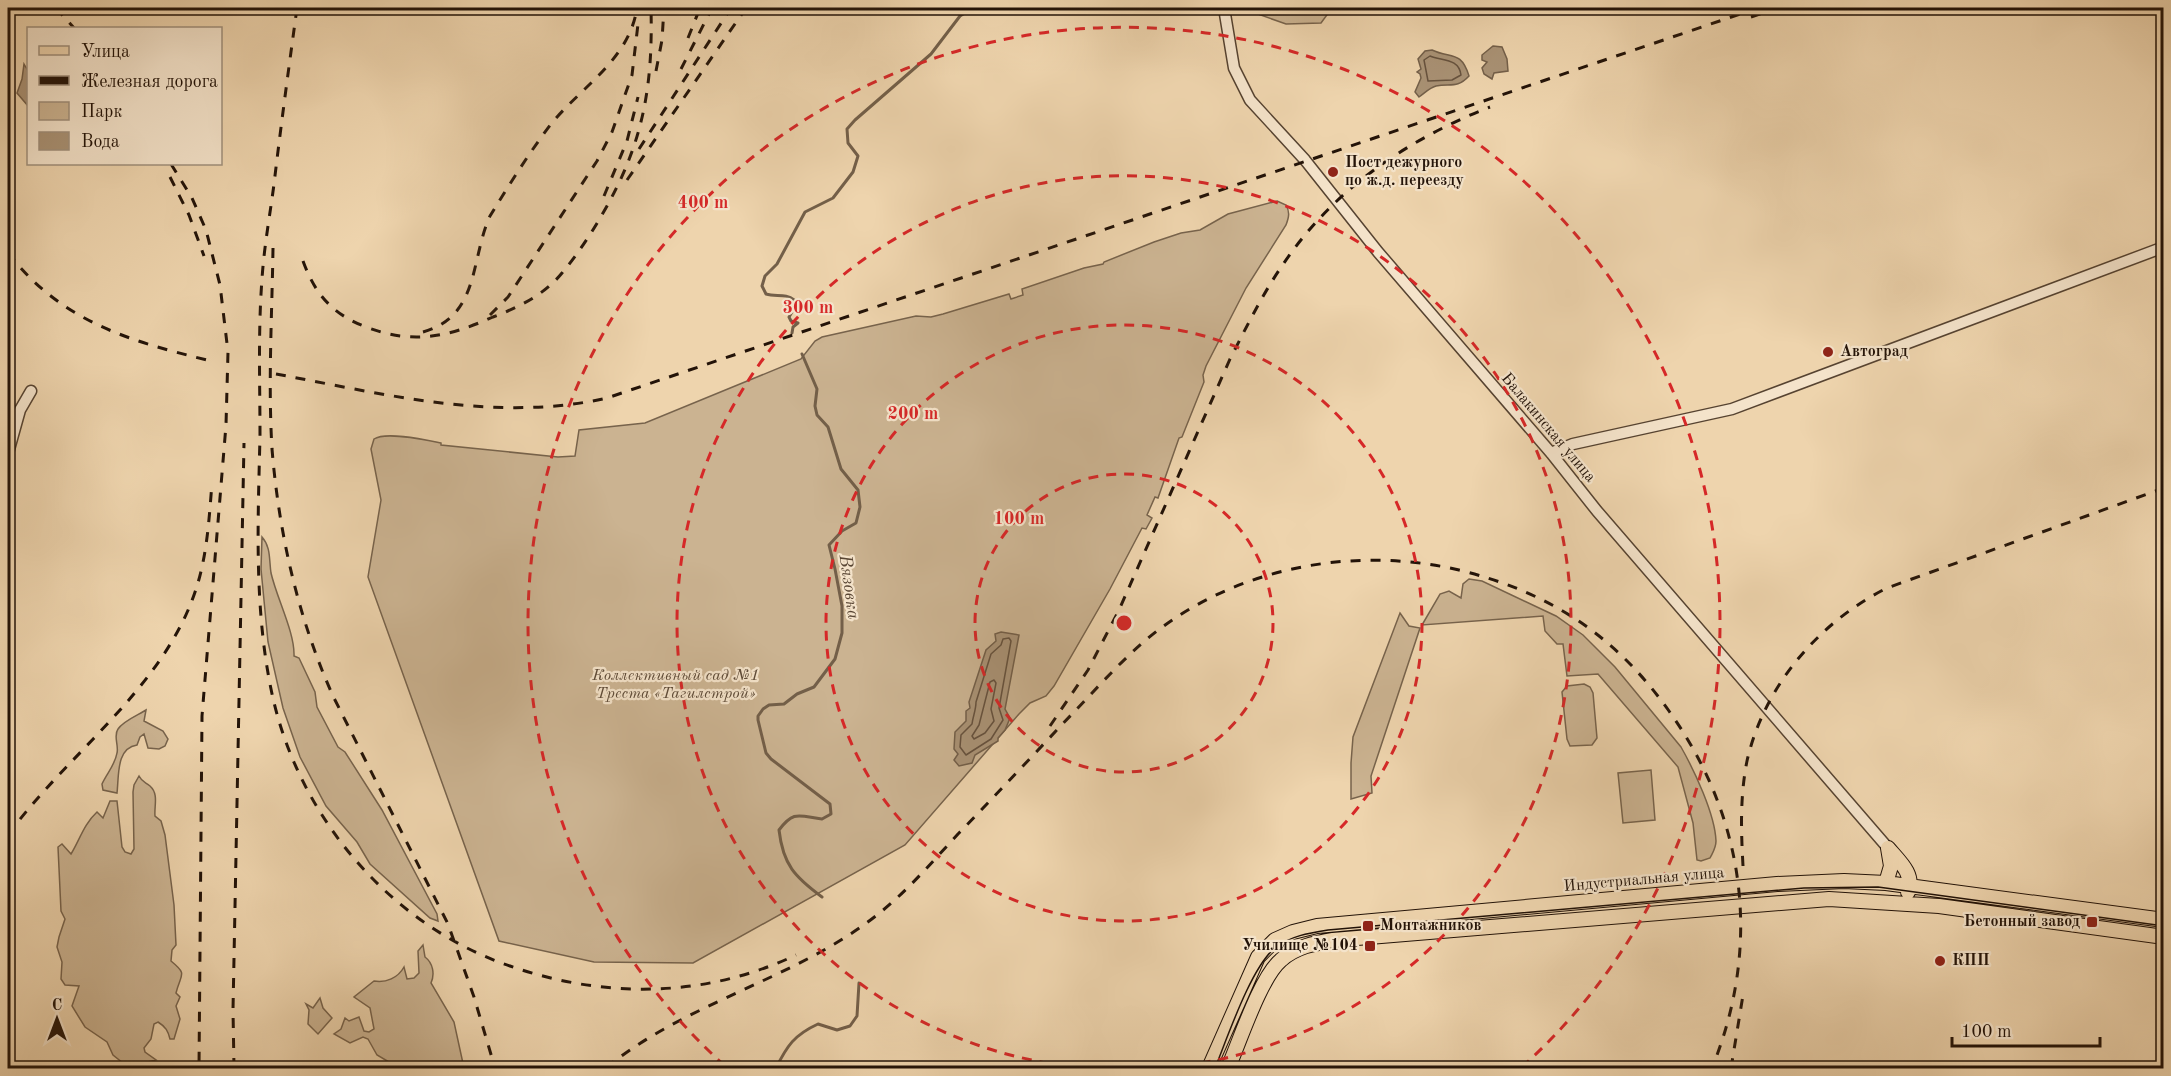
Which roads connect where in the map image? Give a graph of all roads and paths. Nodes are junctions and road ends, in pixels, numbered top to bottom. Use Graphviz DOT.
graph roads {
  1 [pos="1224,8"];
  2 [pos="2163,247"];
  3 [pos="31,391"];
  4 [pos="8,453"];
  5 [pos="1551,453"];
  6 [pos="1888,848"];
  7 [pos="1886,883"];
  8 [pos="1910,886"];
  9 [pos="1876,901"];
  10 [pos="2163,920"];
  11 [pos="2163,937"];
  12 [pos="1209,1068"];
  13 [pos="1228,1068"];
  1 -- 5 [label="street, Балакинская улица"];
  2 -- 5 [label="street"];
  3 -- 4 [label="street"];
  5 -- 6 [label="street, Балакинская улица"];
  6 -- 7 [label="main road"];
  6 -- 8 [label="main road"];
  7 -- 8 [label="main road, Индустриальная улица"];
  7 -- 12 [label="main road, Индустриальная улица"];
  8 -- 9 [label="main road"];
  8 -- 10 [label="main road, Индустриальная улица"];
  9 -- 11 [label="main road, Индустриальная улица"];
  9 -- 13 [label="main road, Индустриальная улица"];
}
